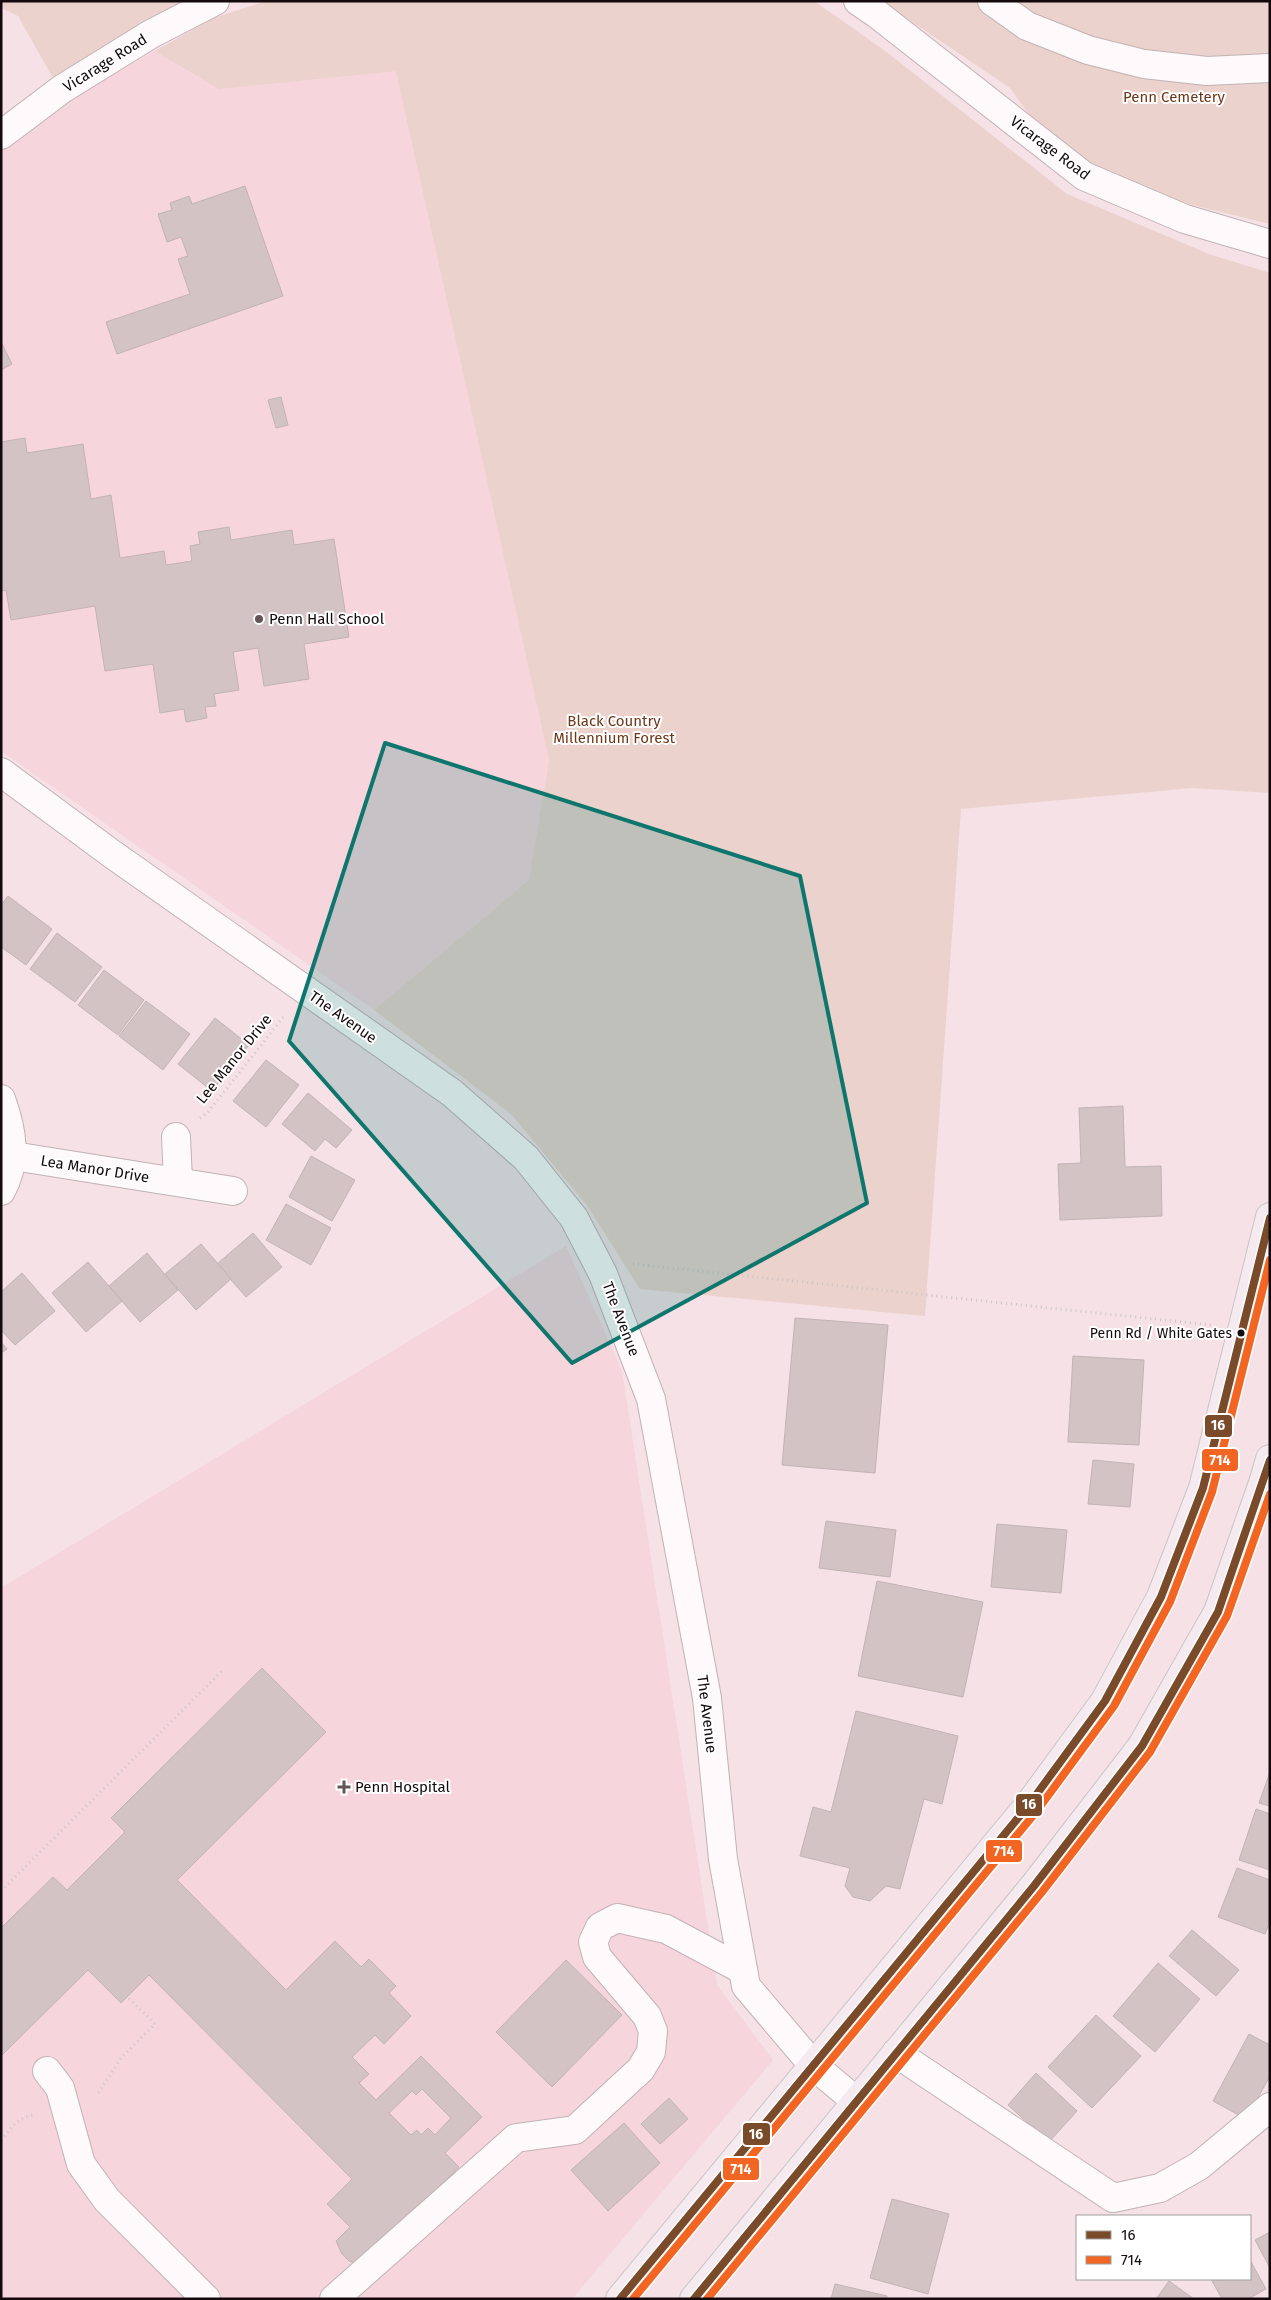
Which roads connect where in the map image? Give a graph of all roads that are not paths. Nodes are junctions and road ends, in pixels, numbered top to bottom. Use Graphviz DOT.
graph roads {
  1 [pos="216,1"];
  2 [pos="858,1"];
  3 [pos="992,1"];
  4 [pos="1270,68"];
  5 [pos="1,135"];
  6 [pos="1270,244"];
  7 [pos="1,772"];
  8 [pos="1,1099"];
  9 [pos="176,1137"];
  10 [pos="13,1156"];
  11 [pos="178,1181"];
  12 [pos="1,1191"];
  13 [pos="233,1191"];
  14 [pos="1270,1217"];
  15 [pos="1270,1459"];
  16 [pos="743,1970"];
  17 [pos="896,2052"];
  18 [pos="813,2065"];
  19 [pos="47,2071"];
  20 [pos="856,2101"];
  21 [pos="1270,2108"];
  22 [pos="206,2299"];
  23 [pos="334,2299"];
  24 [pos="620,2299"];
  25 [pos="694,2299"];
  1 -- 5 [label="street, Vicarage Road"];
  2 -- 6 [label="street, Vicarage Road"];
  3 -- 4 [label="street"];
  7 -- 16 [label="street, The Avenue"];
  8 -- 10 [label="street"];
  9 -- 11 [label="street"];
  10 -- 11 [label="street, Lea Manor Drive"];
  10 -- 12 [label="street"];
  11 -- 13 [label="street, Lea Manor Drive"];
  14 -- 18 [label="highway"];
  15 -- 17 [label="highway"];
  16 -- 18 [label="street, The Avenue"];
  16 -- 23 [label="street"];
  17 -- 20 [label="highway"];
  17 -- 21 [label="street"];
  18 -- 20 [label="street, The Avenue"];
  18 -- 24 [label="highway"];
  19 -- 22 [label="street"];
  20 -- 25 [label="highway"];
}
